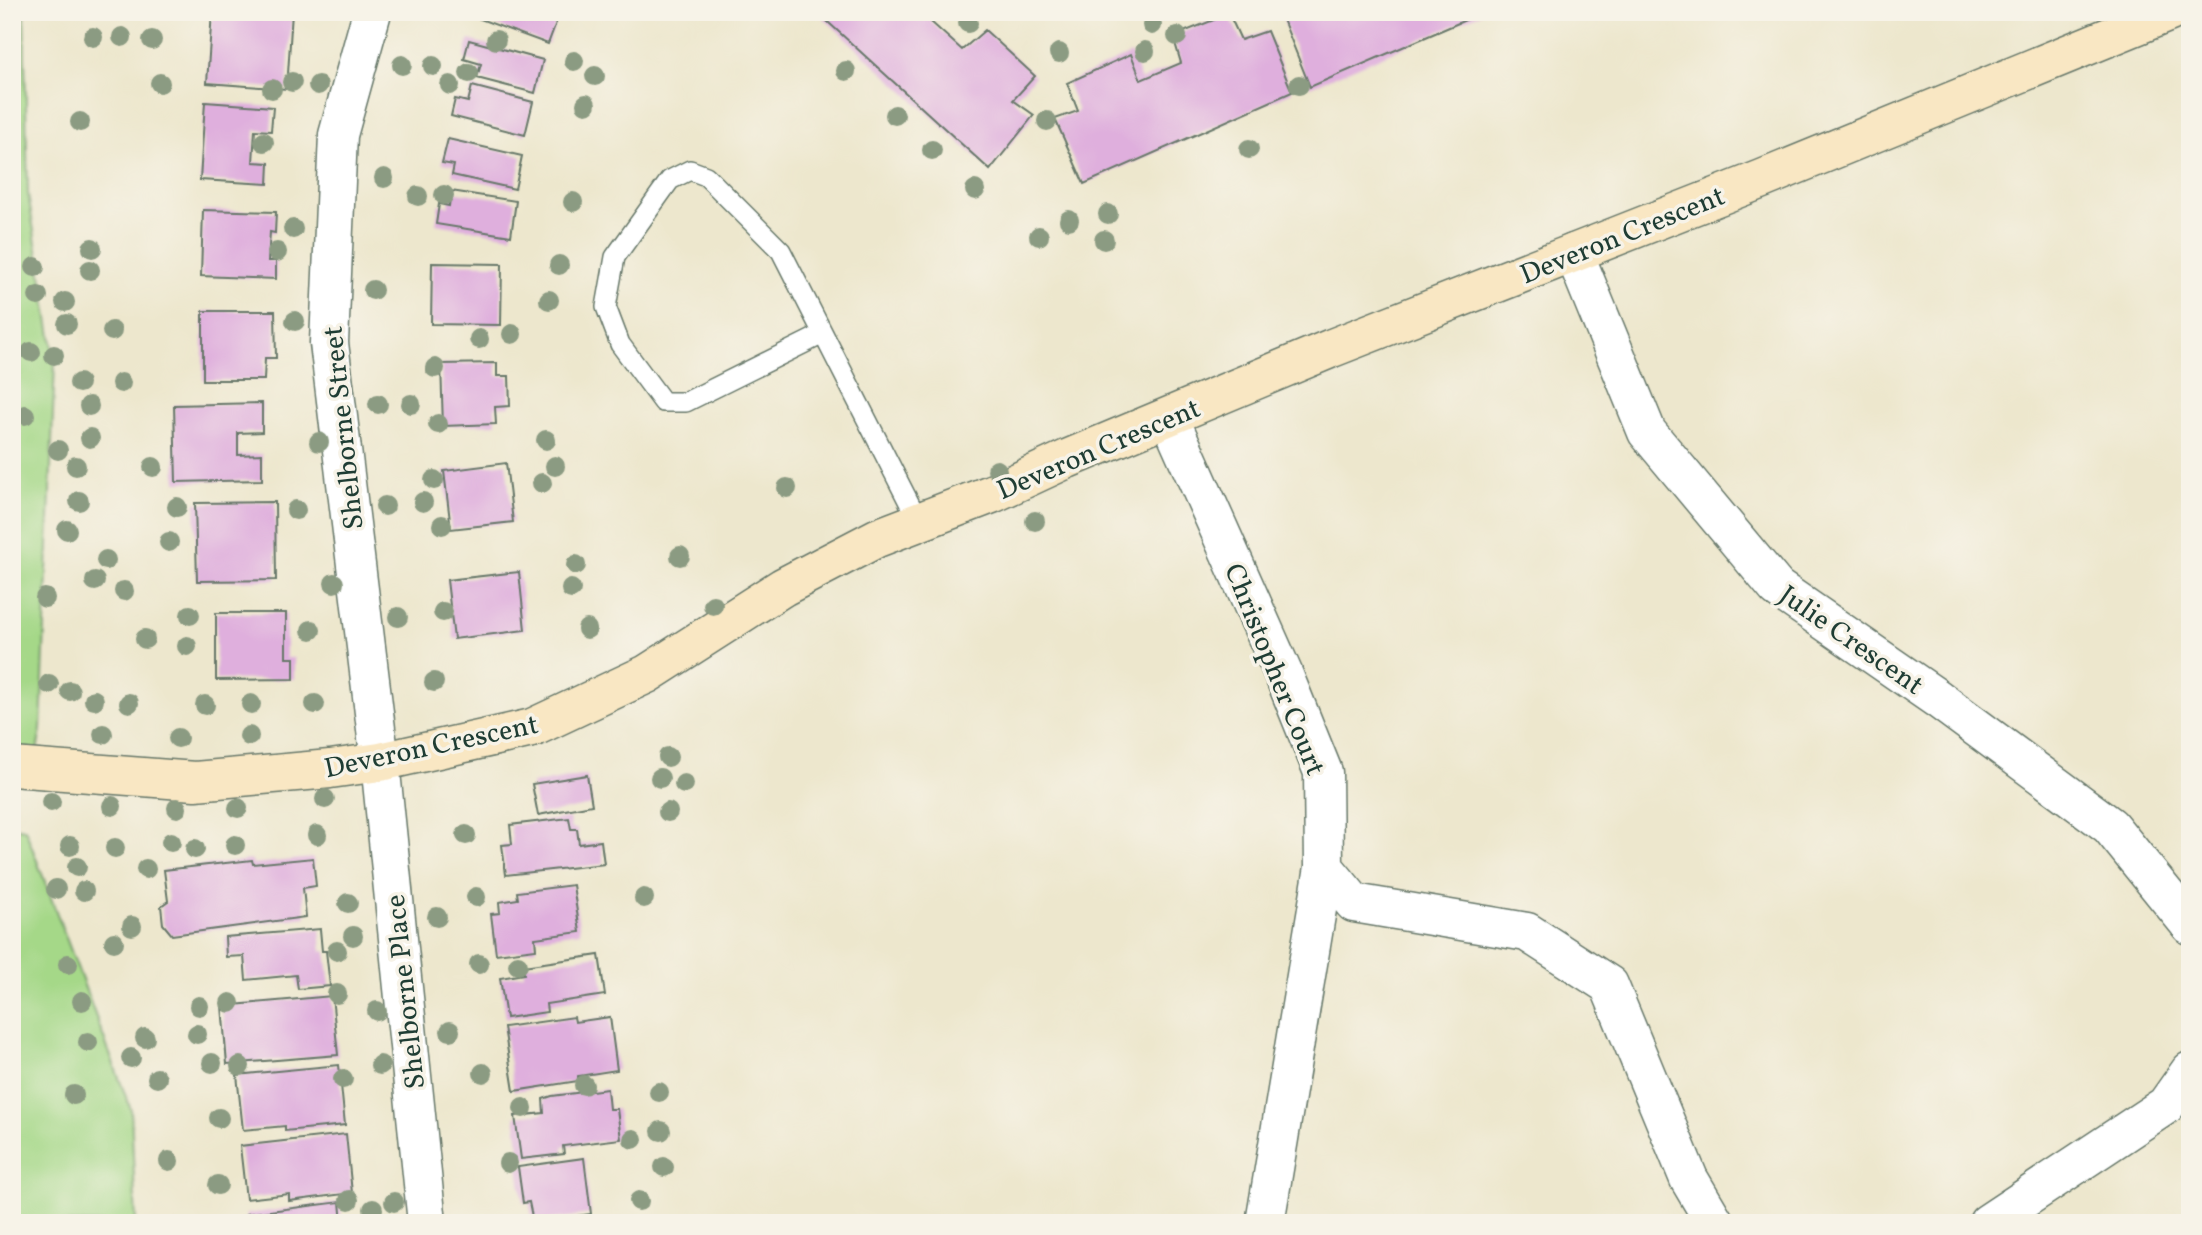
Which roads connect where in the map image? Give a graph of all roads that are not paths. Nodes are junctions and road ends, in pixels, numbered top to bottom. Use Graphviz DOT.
graph roads {
  1 [pos="372,12"];
  2 [pos="2170,12"];
  3 [pos="1574,253"];
  4 [pos="823,334"];
  5 [pos="1169,417"];
  6 [pos="919,522"];
  7 [pos="380,762"];
  8 [pos="12,767"];
  9 [pos="1324,867"];
  10 [pos="2190,924"];
  11 [pos="2185,1084"];
  12 [pos="427,1223"];
  13 [pos="1265,1223"];
  14 [pos="1715,1223"];
  15 [pos="1988,1223"];
  1 -- 7 [label="street, Shelborne Street"];
  2 -- 3 [label="street, Deveron Crescent"];
  3 -- 5 [label="street, Deveron Crescent"];
  3 -- 10 [label="street, Julie Crescent"];
  4 -- 4 [label="lane"];
  4 -- 6 [label="lane"];
  5 -- 6 [label="street, Deveron Crescent"];
  5 -- 9 [label="street, Christopher Court"];
  6 -- 7 [label="street, Deveron Crescent"];
  7 -- 8 [label="street, Deveron Crescent"];
  7 -- 12 [label="street, Shelborne Place"];
  9 -- 13 [label="street, Christopher Court"];
  9 -- 14 [label="street"];
  11 -- 15 [label="street"];
}
